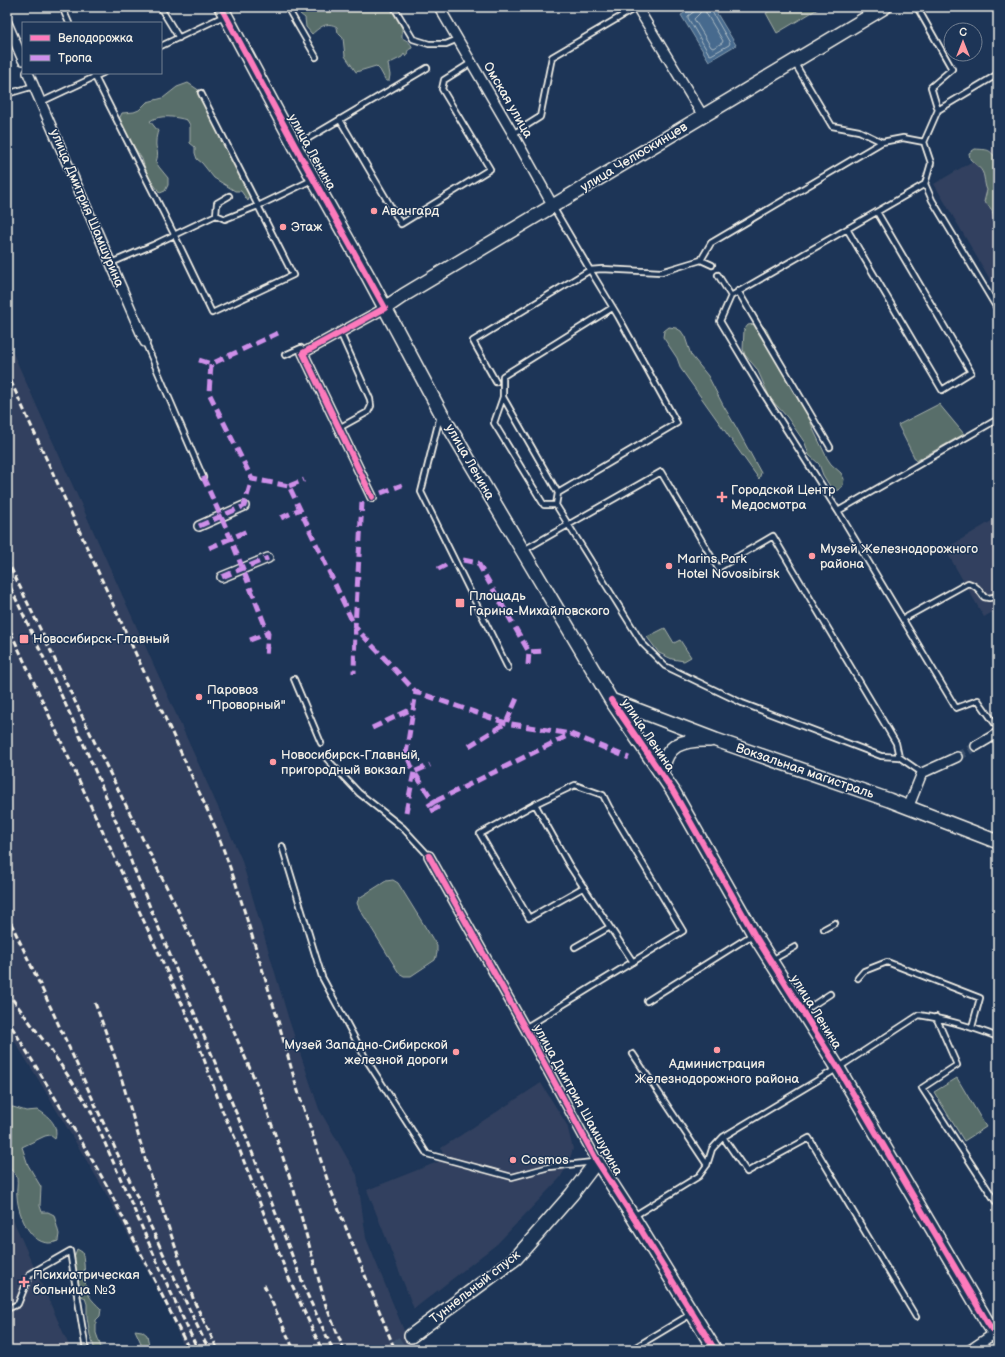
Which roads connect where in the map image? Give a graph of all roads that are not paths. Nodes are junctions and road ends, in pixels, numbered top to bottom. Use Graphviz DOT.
graph roads {
  1 [pos="62,7"];
  2 [pos="160,7"];
  3 [pos="287,7"];
  4 [pos="394,7"];
  5 [pos="439,7"];
  6 [pos="637,7"];
  7 [pos="885,7"];
  8 [pos="917,7"];
  9 [pos="223,11"];
  10 [pos="69,22"];
  11 [pos="7,23"];
  12 [pos="179,38"];
  13 [pos="458,39"];
  14 [pos="162,46"];
  15 [pos="316,57"];
  16 [pos="22,58"];
  17 [pos="794,62"];
  18 [pos="471,63"];
  19 [pos="427,68"];
  20 [pos="28,74"];
  21 [pos="998,74"];
  22 [pos="93,75"];
  23 [pos="34,86"];
  24 [pos="201,93"];
  25 [pos="7,94"];
  26 [pos="41,102"];
  27 [pos="938,110"];
  28 [pos="703,116"];
  29 [pos="340,120"];
  30 [pos="514,134"];
  31 [pos="882,142"];
  32 [pos="924,142"];
  33 [pos="295,146"];
  34 [pos="314,179"];
  35 [pos="925,184"];
  36 [pos="229,196"];
  37 [pos="258,206"];
  38 [pos="553,206"];
  39 [pos="877,212"];
  40 [pos="216,215"];
  41 [pos="847,229"];
  42 [pos="174,234"];
  43 [pos="701,260"];
  44 [pos="111,263"];
  45 [pos="712,265"];
  46 [pos="590,270"];
  47 [pos="718,274"];
  48 [pos="738,291"];
  49 [pos="730,296"];
  50 [pos="384,308"];
  51 [pos="612,308"];
  52 [pos="998,310"];
  53 [pos="340,332"];
  54 [pos="145,342"];
  55 [pos="303,353"];
  56 [pos="286,355"];
  57 [pos="496,382"];
  58 [pos="503,397"];
  59 [pos="441,413"];
  60 [pos="998,418"];
  61 [pos="339,428"];
  62 [pos="830,447"];
  63 [pos="204,477"];
  64 [pos="558,493"];
  65 [pos="372,497"];
  66 [pos="556,505"];
  67 [pos="244,506"];
  68 [pos="838,511"];
  69 [pos="568,524"];
  70 [pos="199,526"];
  71 [pos="522,551"];
  72 [pos="268,558"];
  73 [pos="222,577"];
  74 [pos="998,596"];
  75 [pos="903,619"];
  76 [pos="508,668"];
  77 [pos="294,679"];
  78 [pos="611,700"];
  79 [pos="998,728"];
  80 [pos="998,733"];
  81 [pos="716,740"];
  82 [pos="321,743"];
  83 [pos="976,746"];
  84 [pos="899,757"];
  85 [pos="957,757"];
  86 [pos="328,758"];
  87 [pos="922,773"];
  88 [pos="662,775"];
  89 [pos="535,804"];
  90 [pos="908,808"];
  91 [pos="998,842"];
  92 [pos="282,846"];
  93 [pos="429,856"];
  94 [pos="584,887"];
  95 [pos="835,923"];
  96 [pos="610,927"];
  97 [pos="824,929"];
  98 [pos="754,934"];
  99 [pos="795,946"];
  100 [pos="575,947"];
  101 [pos="770,961"];
  102 [pos="633,962"];
  103 [pos="858,978"];
  104 [pos="830,994"];
  105 [pos="647,1001"];
  106 [pos="802,1012"];
  107 [pos="936,1017"];
  108 [pos="972,1027"];
  109 [pos="525,1028"];
  110 [pos="998,1037"];
  111 [pos="633,1054"];
  112 [pos="838,1068"];
  113 [pos="723,1137"];
  114 [pos="597,1161"];
  115 [pos="707,1165"];
  116 [pos="998,1205"];
  117 [pos="633,1217"];
  118 [pos="7,1309"];
  119 [pos="693,1313"];
  120 [pos="916,1317"];
  121 [pos="997,1334"];
  122 [pos="411,1336"];
  123 [pos="86,1350"];
  124 [pos="631,1350"];
  125 [pos="715,1350"];
  126 [pos="970,1350"];
  1 -- 10 [label="lane"];
  2 -- 12 [label="lane"];
  3 -- 15 [label="lane"];
  4 -- 13 [label="lane"];
  5 -- 13 [label="street, Омская улица"];
  6 -- 28 [label="street"];
  6 -- 30 [label="lane"];
  7 -- 17 [label="street, улица Челюскинцев"];
  8 -- 27 [label="lane"];
  9 -- 12 [label="lane"];
  9 -- 33 [label="street, улица Ленина"];
  11 -- 16 [label="street"];
  12 -- 14 [label="lane"];
  13 -- 18 [label="street, Омская улица"];
  17 -- 28 [label="street, улица Челюскинцев"];
  17 -- 31 [label="lane"];
  18 -- 29 [label="lane"];
  18 -- 30 [label="street, Омская улица"];
  19 -- 29 [label="lane"];
  20 -- 23 [label="street, улица Дмитрия Шамшурина"];
  21 -- 27 [label="lane"];
  22 -- 26 [label="lane"];
  22 -- 42 [label="lane"];
  23 -- 25 [label="lane"];
  23 -- 26 [label="street, улица Дмитрия Шамшурина"];
  24 -- 37 [label="lane"];
  26 -- 44 [label="street, улица Дмитрия Шамшурина"];
  27 -- 32 [label="lane"];
  28 -- 38 [label="street, улица Челюскинцев"];
  29 -- 33 [label="lane"];
  30 -- 38 [label="street, Омская улица"];
  31 -- 32 [label="lane"];
  31 -- 43 [label="lane"];
  32 -- 35 [label="lane"];
  33 -- 34 [label="street, улица Ленина"];
  34 -- 37 [label="lane"];
  34 -- 50 [label="street, улица Ленина"];
  35 -- 39 [label="lane"];
  35 -- 52 [label="lane"];
  36 -- 40 [label="lane"];
  37 -- 40 [label="lane"];
  37 -- 42 [label="lane"];
  38 -- 46 [label="lane"];
  38 -- 50 [label="street, улица Челюскинцев"];
  39 -- 41 [label="lane"];
  39 -- 41 [label="lane"];
  40 -- 42 [label="lane"];
  41 -- 48 [label="lane"];
  42 -- 44 [label="lane"];
  43 -- 45 [label="lane"];
  43 -- 46 [label="lane"];
  44 -- 54 [label="street, улица Дмитрия Шамшурина"];
  46 -- 51 [label="lane"];
  46 -- 57 [label="lane"];
  47 -- 49 [label="lane"];
  48 -- 49 [label="lane"];
  48 -- 62 [label="lane"];
  49 -- 68 [label="lane"];
  50 -- 53 [label="street"];
  50 -- 59 [label="street, улица Ленина"];
  51 -- 58 [label="lane"];
  51 -- 64 [label="lane"];
  53 -- 55 [label="street"];
  53 -- 61 [label="lane"];
  54 -- 63 [label="lane"];
  55 -- 56 [label="lane"];
  55 -- 61 [label="street"];
  58 -- 64 [label="lane"];
  58 -- 66 [label="lane"];
  59 -- 71 [label="street, улица Ленина"];
  59 -- 76 [label="lane"];
  60 -- 68 [label="lane"];
  61 -- 65 [label="street"];
  64 -- 66 [label="lane"];
  66 -- 69 [label="lane"];
  67 -- 70 [label="street"];
  68 -- 75 [label="lane"];
  69 -- 71 [label="lane"];
  69 -- 84 [label="lane"];
  69 -- 84 [label="lane"];
  71 -- 78 [label="street, улица Ленина"];
  72 -- 73 [label="street"];
  74 -- 75 [label="lane"];
  75 -- 79 [label="lane"];
  77 -- 82 [label="lane"];
  78 -- 81 [label="street, Вокзальная магистраль"];
  78 -- 88 [label="street, улица Ленина"];
  80 -- 83 [label="street"];
  81 -- 88 [label="street"];
  81 -- 90 [label="street, Вокзальная магистраль"];
  84 -- 87 [label="lane"];
  85 -- 87 [label="street"];
  86 -- 93 [label="lane"];
  87 -- 90 [label="street"];
  88 -- 98 [label="street, улица Ленина"];
  89 -- 94 [label="lane"];
  89 -- 94 [label="lane"];
  89 -- 102 [label="lane"];
  90 -- 91 [label="street, Вокзальная магистраль"];
  92 -- 114 [label="lane"];
  93 -- 109 [label="street, улица Дмитрия Шамшурина"];
  94 -- 96 [label="lane"];
  95 -- 97 [label="lane"];
  96 -- 100 [label="lane"];
  96 -- 102 [label="lane"];
  98 -- 101 [label="street, улица Ленина"];
  98 -- 105 [label="lane"];
  99 -- 101 [label="lane"];
  101 -- 106 [label="street, улица Ленина"];
  102 -- 109 [label="lane"];
  103 -- 108 [label="lane"];
  104 -- 106 [label="lane"];
  106 -- 112 [label="street, улица Ленина"];
  107 -- 108 [label="lane"];
  107 -- 112 [label="lane"];
  107 -- 116 [label="lane"];
  108 -- 110 [label="lane"];
  109 -- 114 [label="street, улица Дмитрия Шамшурина"];
  111 -- 115 [label="lane"];
  112 -- 113 [label="lane"];
  112 -- 121 [label="street, улица Ленина"];
  113 -- 115 [label="lane"];
  113 -- 120 [label="lane"];
  114 -- 117 [label="street, улица Дмитрия Шамшурина"];
  114 -- 122 [label="street, Туннельный спуск"];
  115 -- 117 [label="lane"];
  117 -- 119 [label="street, улица Дмитрия Шамшурина"];
  118 -- 123 [label="lane"];
  119 -- 124 [label="lane"];
  119 -- 125 [label="street, улица Дмитрия Шамшурина"];
  121 -- 126 [label="street"];
}
